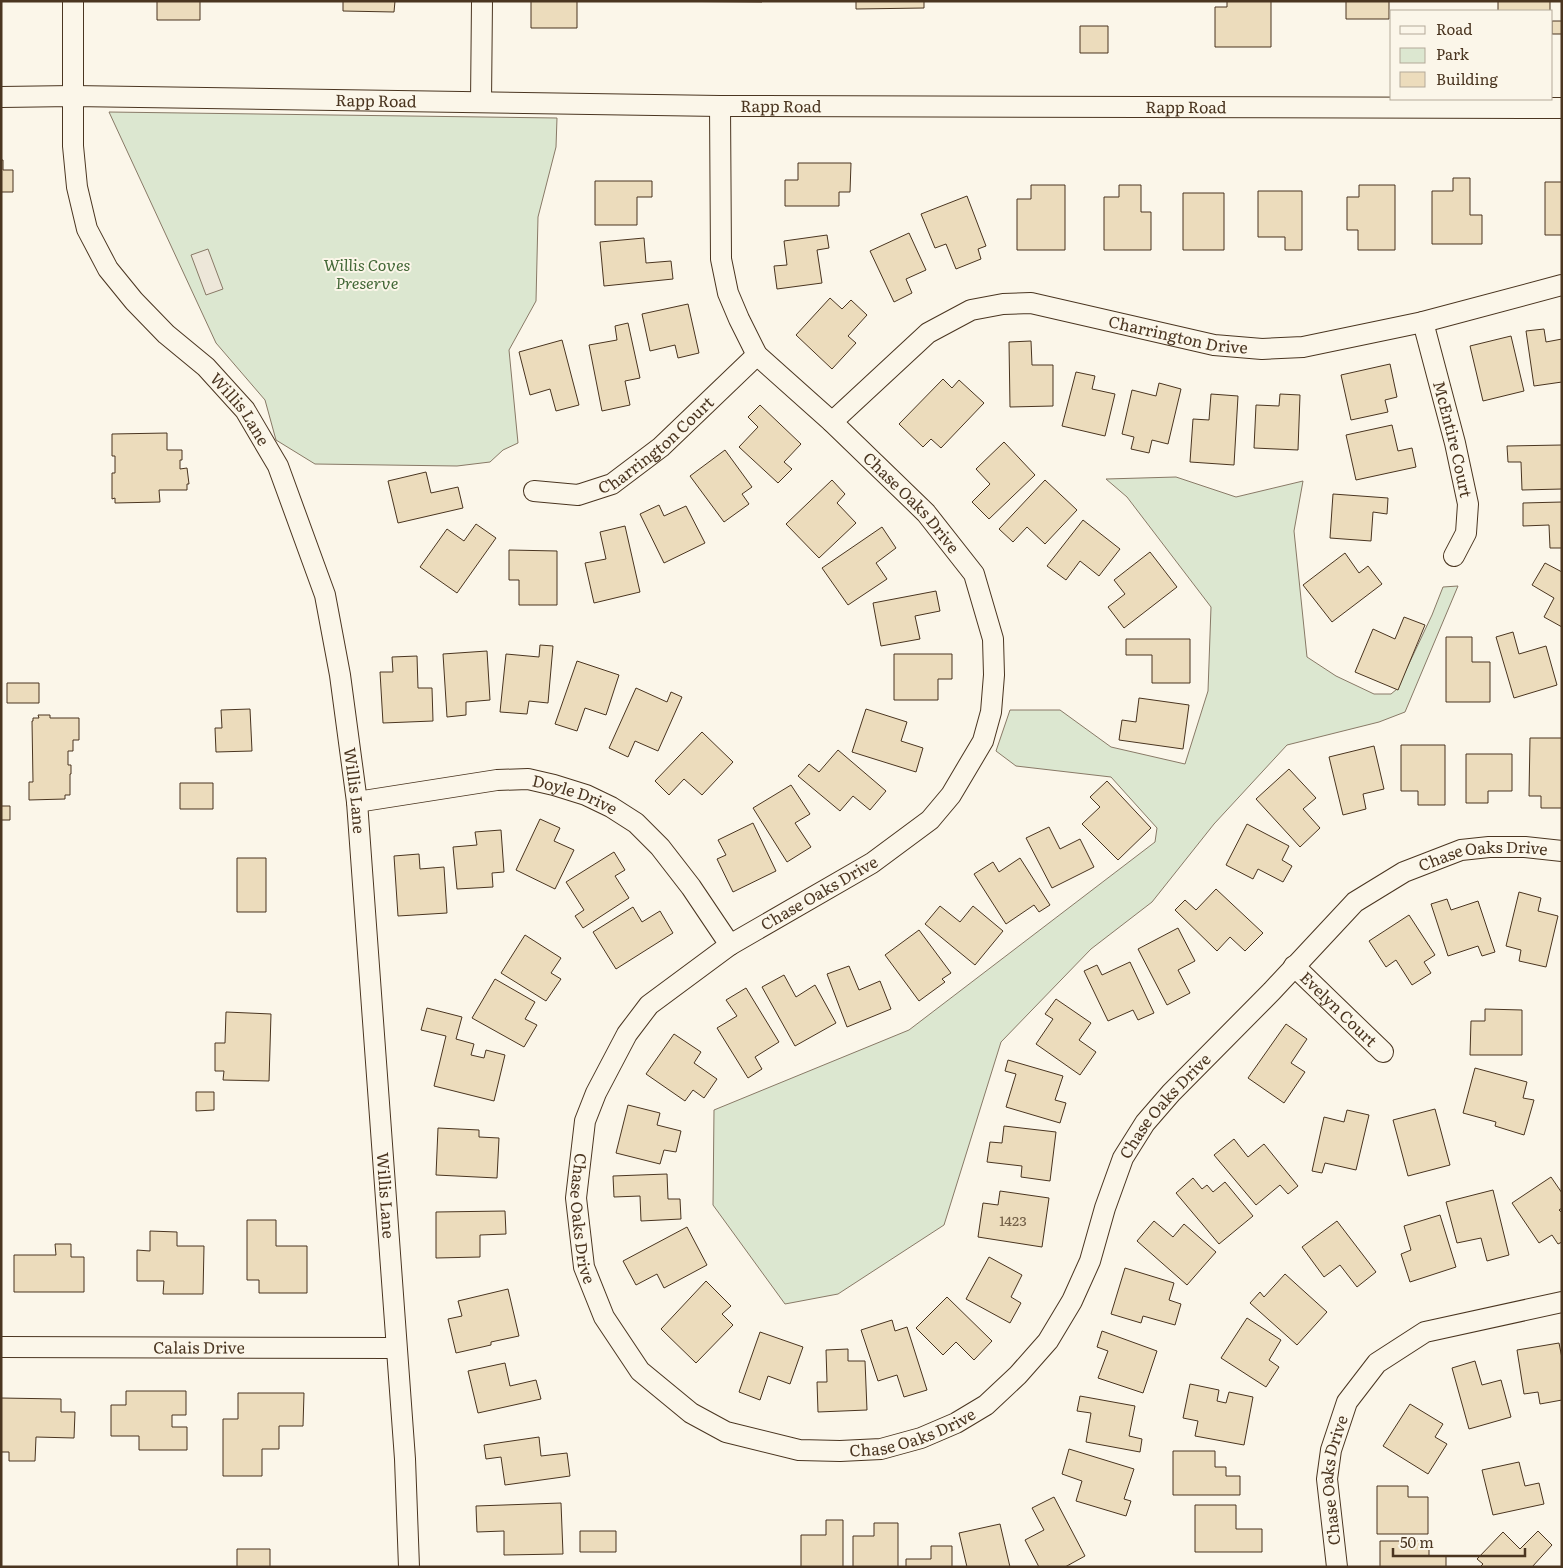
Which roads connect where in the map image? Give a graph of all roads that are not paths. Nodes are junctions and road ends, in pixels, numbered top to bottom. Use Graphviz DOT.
graph roads {
  1 [pos="73,1"];
  2 [pos="482,1"];
  3 [pos="73,96"];
  4 [pos="1,97"];
  5 [pos="481,102"];
  6 [pos="720,106"];
  7 [pos="1562,108"];
  8 [pos="1562,285"];
  9 [pos="1423,322"];
  10 [pos="757,355"];
  11 [pos="832,422"];
  12 [pos="534,491"];
  13 [pos="1454,556"];
  14 [pos="357,802"];
  15 [pos="1562,851"];
  16 [pos="730,945"];
  17 [pos="1294,966"];
  18 [pos="1383,1052"];
  19 [pos="1562,1302"];
  20 [pos="1,1347"];
  21 [pos="396,1348"];
  22 [pos="409,1567"];
  23 [pos="1337,1567"];
  1 -- 3 [label="street, Willis Lane"];
  2 -- 5 [label="street"];
  3 -- 4 [label="street, Rapp Road"];
  3 -- 5 [label="street, Rapp Road"];
  3 -- 14 [label="street, Willis Lane"];
  5 -- 6 [label="street, Rapp Road"];
  6 -- 7 [label="street, Rapp Road"];
  6 -- 10 [label="street, Chase Oaks Drive"];
  8 -- 9 [label="street, Charrington Drive"];
  9 -- 11 [label="street, Charrington Drive"];
  9 -- 13 [label="street, McEntire Court"];
  10 -- 11 [label="street, Chase Oaks Drive"];
  10 -- 12 [label="street, Charrington Court"];
  11 -- 16 [label="street, Chase Oaks Drive"];
  14 -- 16 [label="street, Doyle Drive"];
  14 -- 21 [label="street, Willis Lane"];
  15 -- 17 [label="street, Chase Oaks Drive"];
  16 -- 17 [label="street, Chase Oaks Drive"];
  17 -- 18 [label="street, Evelyn Court"];
  19 -- 23 [label="street, Chase Oaks Drive"];
  20 -- 21 [label="street, Calais Drive"];
  21 -- 22 [label="street, Willis Lane"];
}
